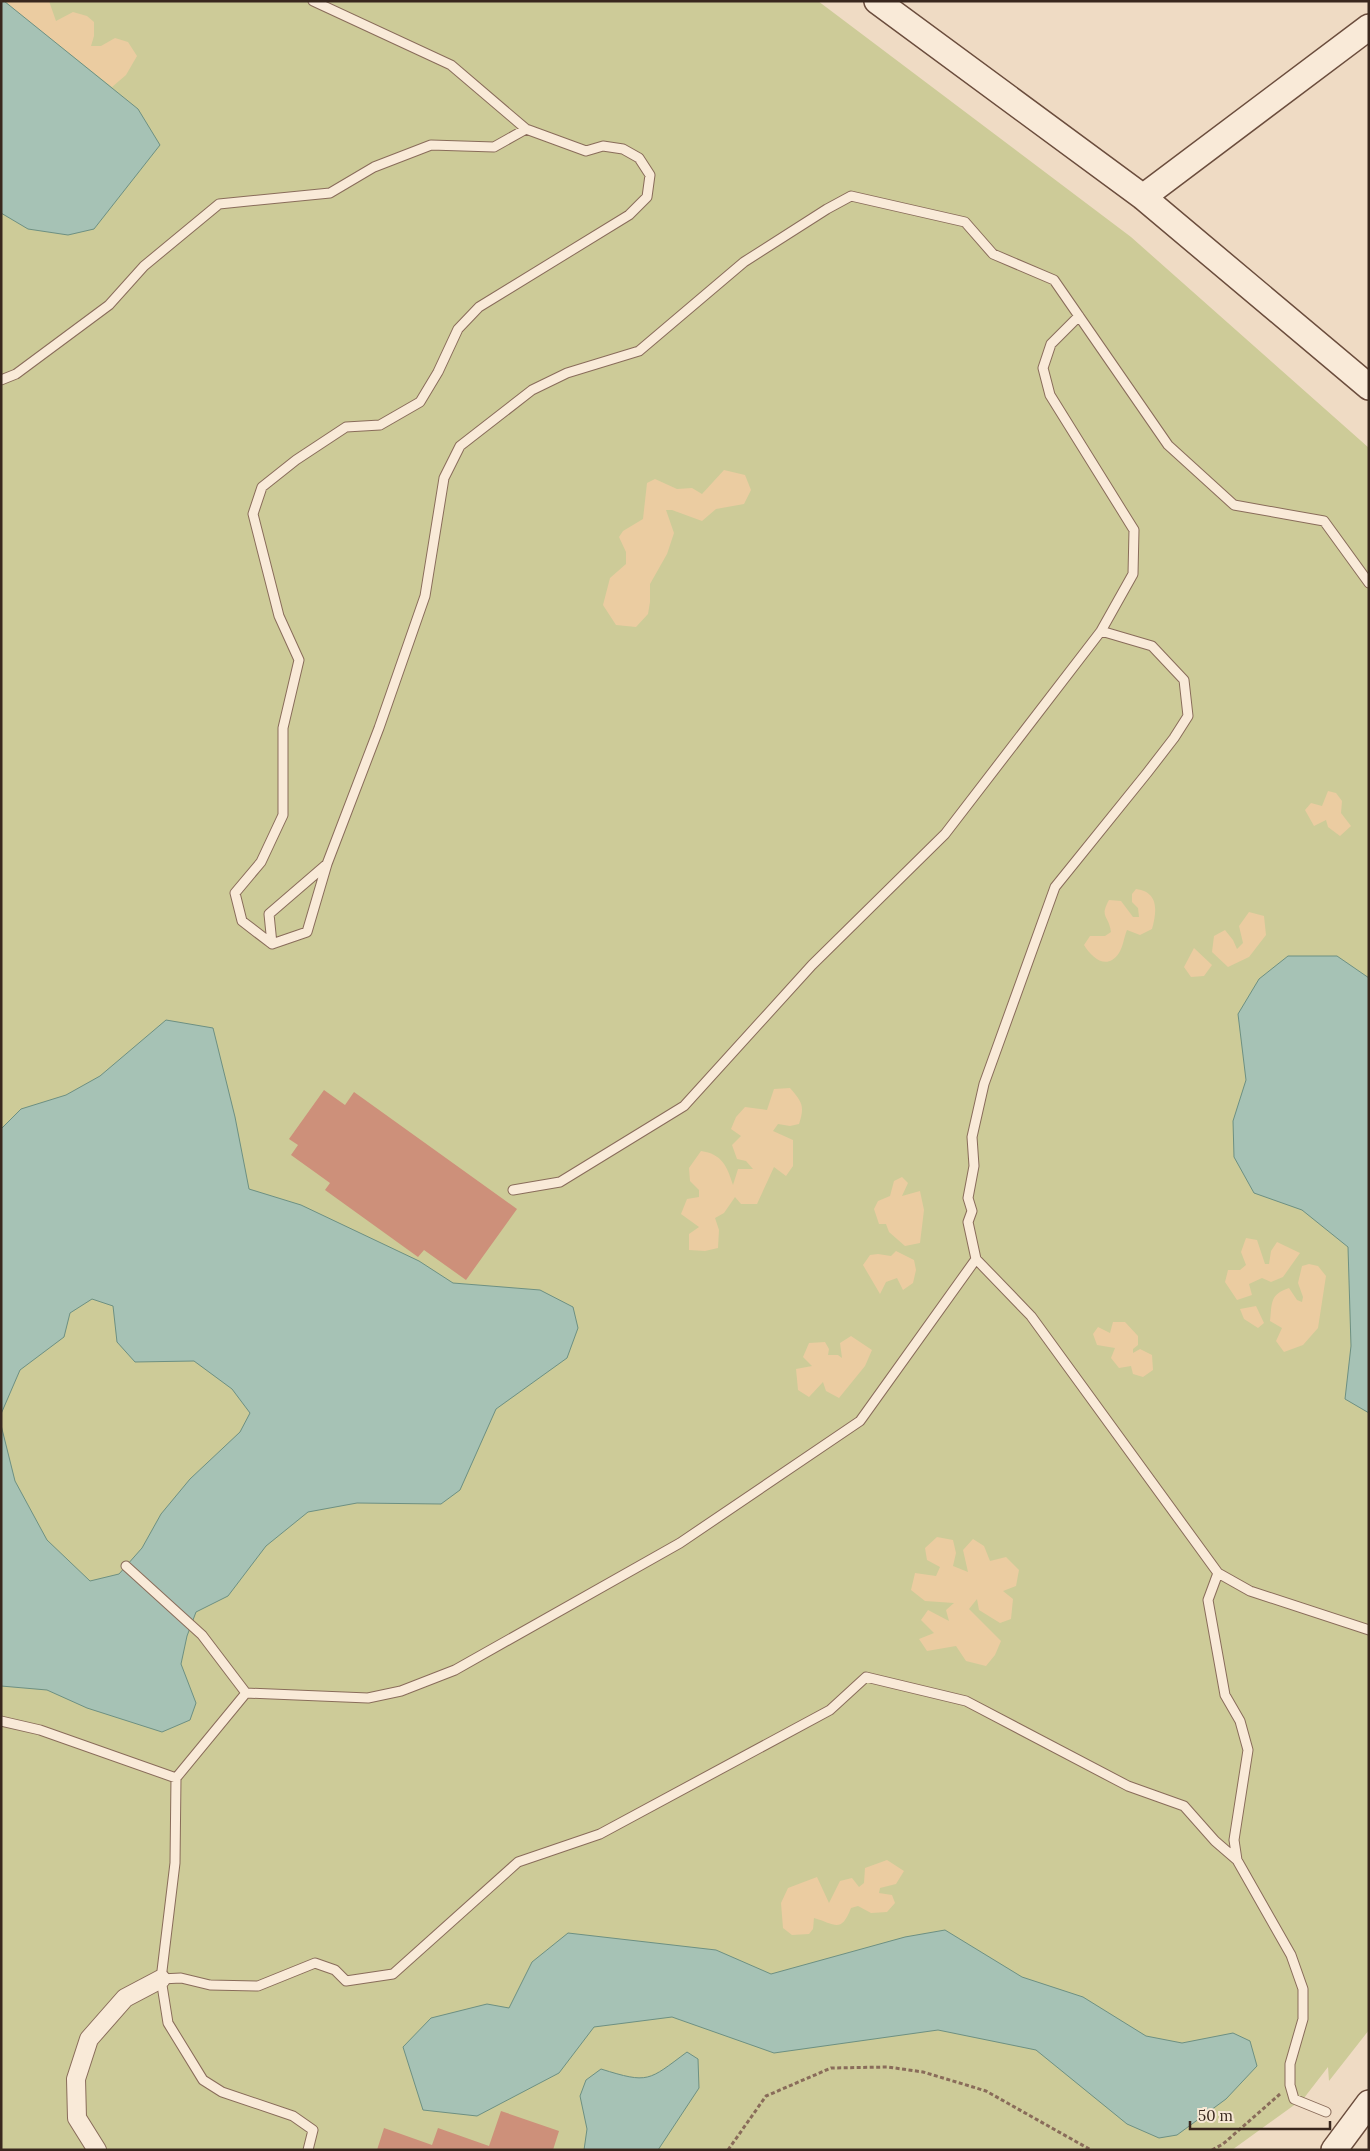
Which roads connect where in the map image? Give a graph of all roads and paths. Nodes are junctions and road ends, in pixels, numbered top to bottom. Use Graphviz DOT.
graph roads {
  1 [pos="313,1"];
  2 [pos="877,1"];
  3 [pos="1369,27"];
  4 [pos="526,128"];
  5 [pos="1143,197"];
  6 [pos="1079,316"];
  7 [pos="1,380"];
  8 [pos="1369,387"];
  9 [pos="1369,583"];
  10 [pos="1101,631"];
  11 [pos="327,864"];
  12 [pos="272,944"];
  13 [pos="513,1190"];
  14 [pos="976,1259"];
  15 [pos="126,1566"];
  16 [pos="1218,1573"];
  17 [pos="1369,1630"];
  18 [pos="246,1693"];
  19 [pos="1,1721"];
  20 [pos="176,1778"];
  21 [pos="1237,1860"];
  22 [pos="161,1979"];
  23 [pos="1290,2086"];
  24 [pos="1369,2103"];
  25 [pos="1326,2112"];
  26 [pos="97,2150"];
  27 [pos="308,2150"];
  28 [pos="728,2150"];
  29 [pos="1091,2150"];
  30 [pos="1212,2150"];
  31 [pos="1334,2150"];
  1 -- 4 [label="lane"];
  2 -- 5 [label="street"];
  3 -- 5 [label="street"];
  4 -- 7 [label="lane"];
  4 -- 12 [label="lane"];
  5 -- 8 [label="street"];
  6 -- 9 [label="lane"];
  6 -- 10 [label="lane"];
  6 -- 11 [label="lane"];
  10 -- 13 [label="lane"];
  10 -- 14 [label="lane"];
  11 -- 12 [label="lane"];
  11 -- 12 [label="lane"];
  14 -- 16 [label="lane"];
  14 -- 18 [label="lane"];
  15 -- 18 [label="lane"];
  16 -- 17 [label="lane"];
  16 -- 21 [label="lane"];
  18 -- 20 [label="lane"];
  19 -- 20 [label="lane"];
  20 -- 22 [label="lane"];
  21 -- 22 [label="lane"];
  21 -- 23 [label="lane"];
  22 -- 26 [label="street"];
  22 -- 27 [label="lane"];
  23 -- 25 [label="lane"];
  23 -- 30 [label="path"];
  24 -- 31 [label="street"];
  28 -- 29 [label="path"];
}
